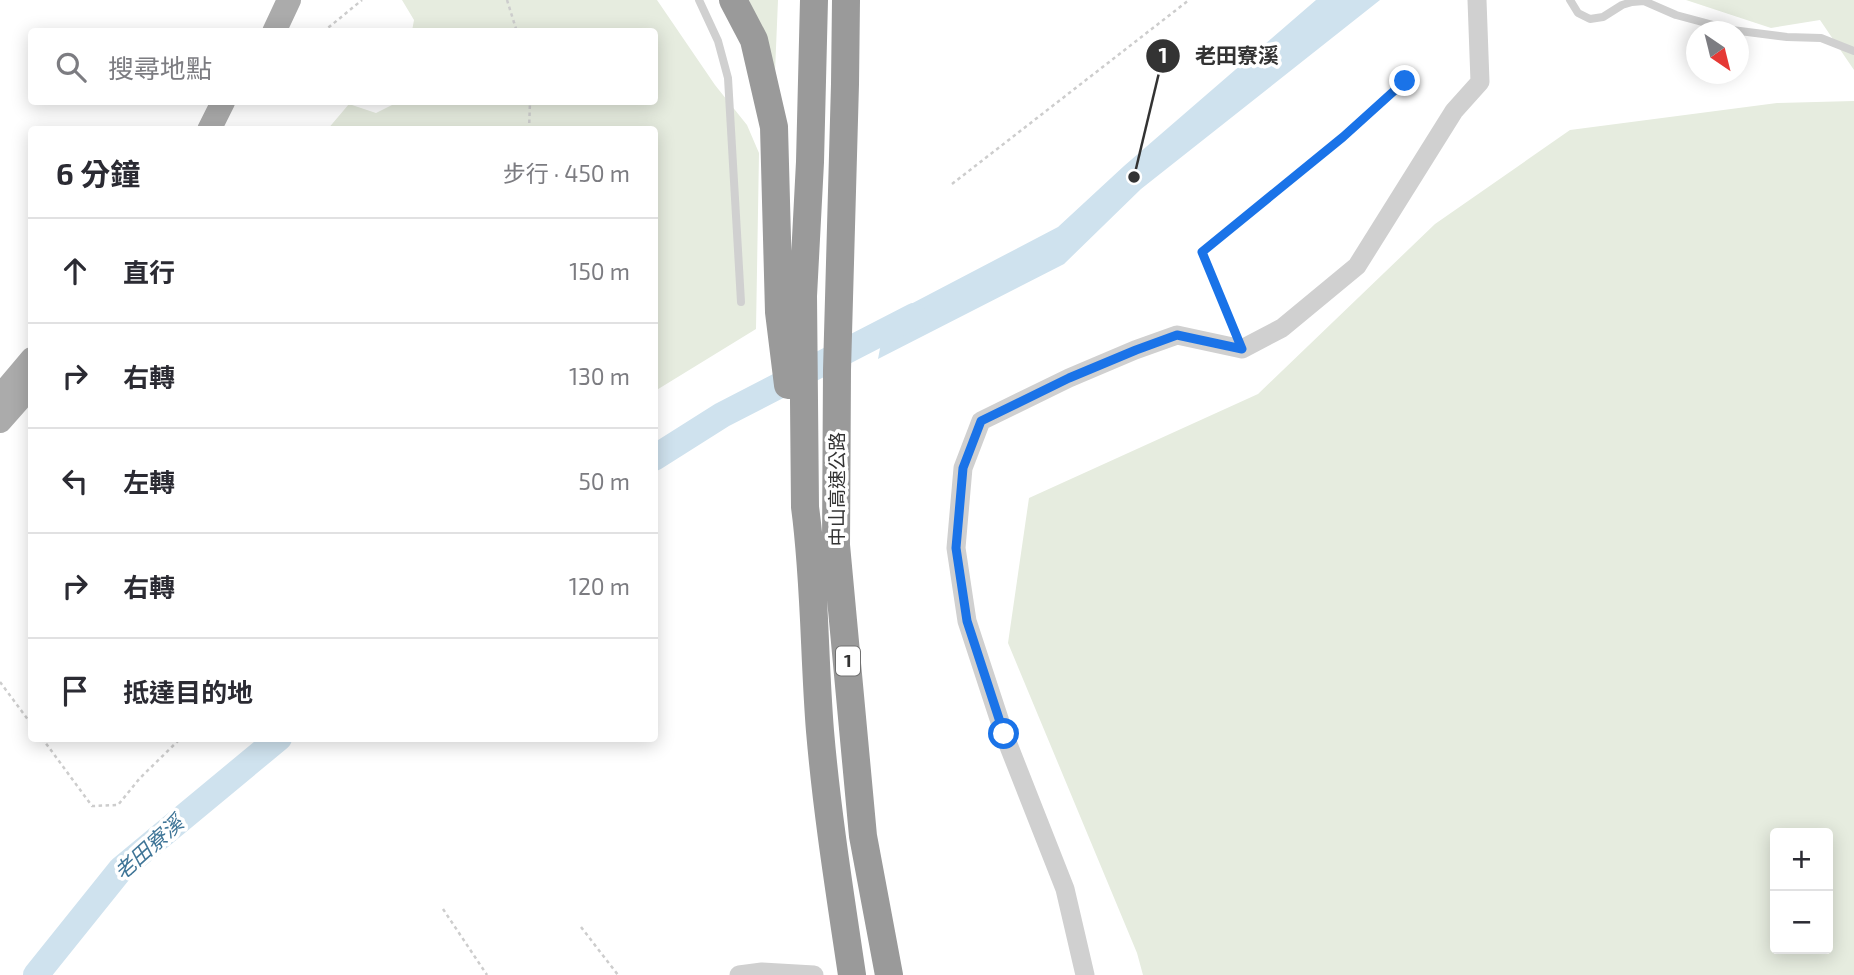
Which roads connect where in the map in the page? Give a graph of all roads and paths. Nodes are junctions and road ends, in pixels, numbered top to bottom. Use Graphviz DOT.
graph roads {
  1 [pos="272,0"];
  2 [pos="289,0"];
  3 [pos="362,0"];
  4 [pos="506,0"];
  5 [pos="699,0"];
  6 [pos="733,0"];
  7 [pos="814,0"];
  8 [pos="846,0"];
  9 [pos="861,0"];
  10 [pos="1189,0"];
  11 [pos="1477,0"];
  12 [pos="1570,0"];
  13 [pos="259,28"];
  14 [pos="276,28"];
  15 [pos="328,28"];
  16 [pos="516,28"];
  17 [pos="1854,51"];
  18 [pos="1405,81"];
  19 [pos="845,84"];
  20 [pos="222,105"];
  21 [pos="238,105"];
  22 [pos="530,105"];
  23 [pos="211,126"];
  24 [pos="228,126"];
  25 [pos="529,126"];
  26 [pos="952,184"];
  27 [pos="741,302"];
  28 [pos="1242,349"];
  29 [pos="28,364"];
  30 [pos="28,390"];
  31 [pos="0,397"];
  32 [pos="0,421"];
  33 [pos="805,507"];
  34 [pos="0,682"];
  35 [pos="28,720"];
  36 [pos="45,742"];
  37 [pos="177,742"];
  38 [pos="443,909"];
  39 [pos="581,927"];
  40 [pos="487,975"];
  41 [pos="618,975"];
  42 [pos="739,975"];
  43 [pos="814,975"];
  44 [pos="852,975"];
  45 [pos="889,975"];
  46 [pos="1085,975"];
  1 -- 13 [label="main road"];
  2 -- 14 [label="main road"];
  3 -- 15 [label="path"];
  4 -- 16 [label="path"];
  5 -- 27 [label="lane"];
  6 -- 33 [label="highway"];
  7 -- 33 [label="highway, 中山高速公路 / 1"];
  8 -- 19 [label="highway, 中山高速公路 / 1"];
  9 -- 19 [label="highway"];
  10 -- 26 [label="path"];
  11 -- 28 [label="street"];
  12 -- 17 [label="lane"];
  18 -- 28 [label="path"];
  19 -- 45 [label="highway, 中山高速公路 / 1"];
  20 -- 23 [label="main road"];
  21 -- 24 [label="main road"];
  22 -- 25 [label="path"];
  28 -- 46 [label="street"];
  29 -- 31 [label="main road"];
  30 -- 32 [label="main road"];
  33 -- 44 [label="highway, 中山高速公路 / 1"];
  34 -- 35 [label="path"];
  36 -- 37 [label="path"];
  38 -- 40 [label="path"];
  39 -- 41 [label="path"];
  42 -- 43 [label="street"];
}
